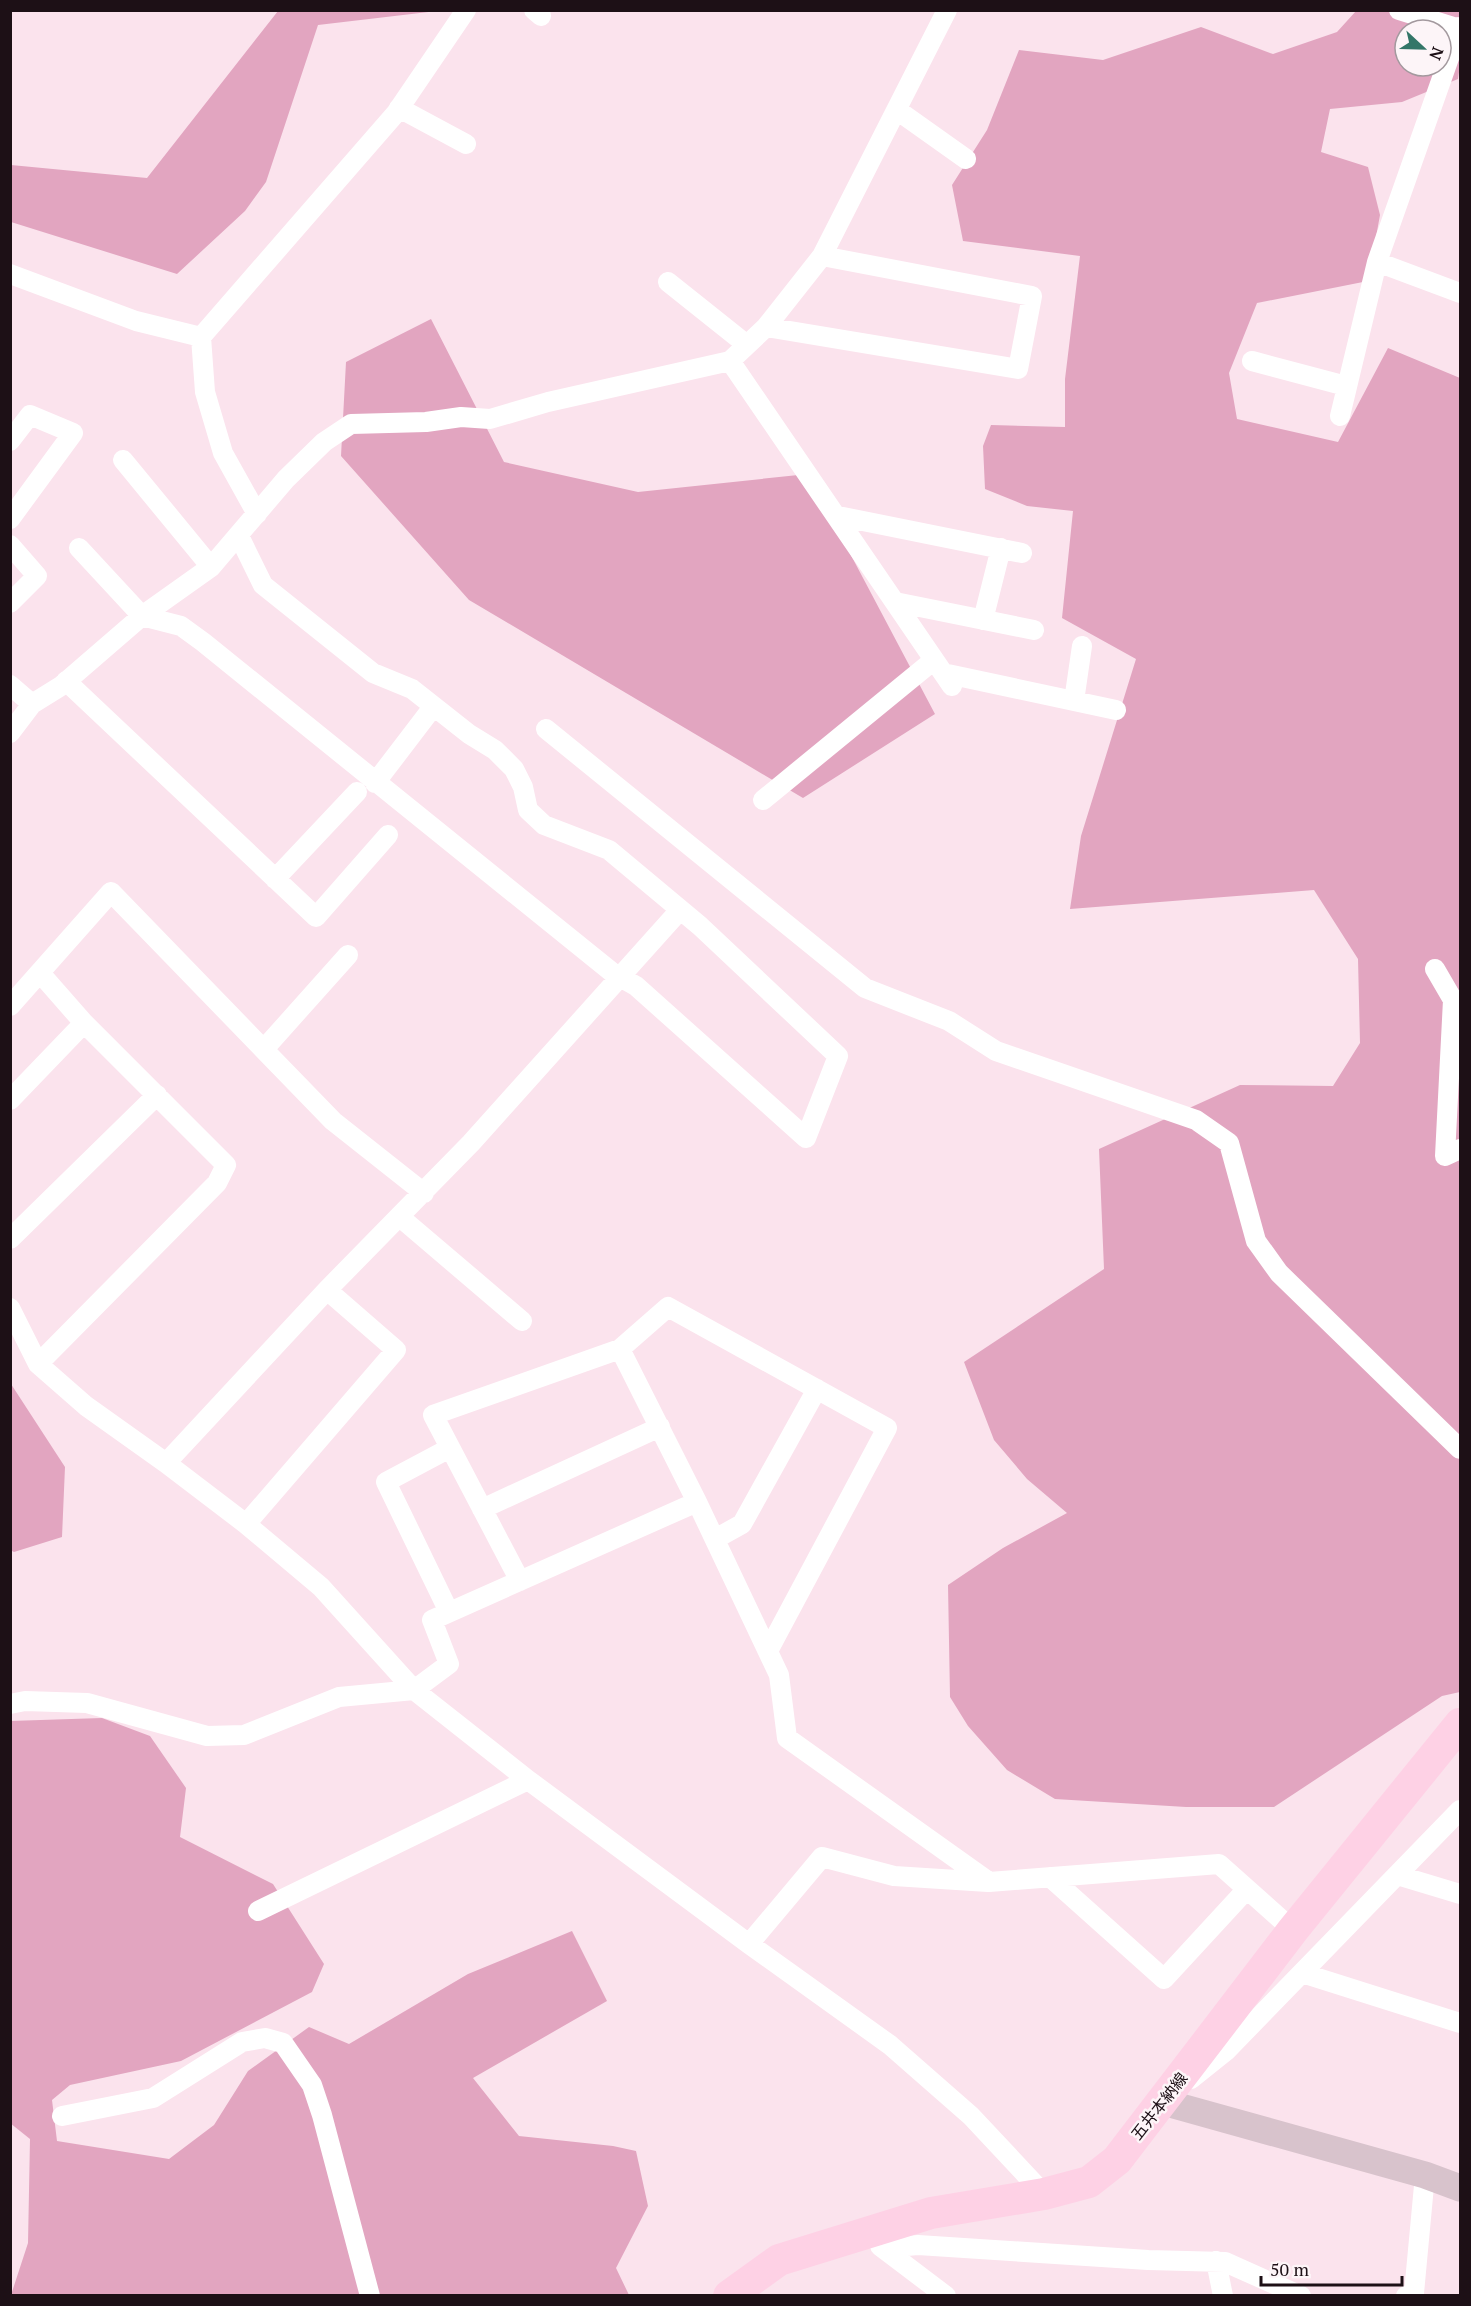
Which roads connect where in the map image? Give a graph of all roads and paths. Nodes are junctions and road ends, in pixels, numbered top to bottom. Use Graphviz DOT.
graph roads {
  1 [pos="466,10"];
  2 [pos="947,10"];
  3 [pos="1399,10"];
  4 [pos="1460,28"];
  5 [pos="399,108"];
  6 [pos="897,110"];
  7 [pos="466,144"];
  8 [pos="966,159"];
  9 [pos="822,256"];
  10 [pos="1377,262"];
  11 [pos="10,274"];
  12 [pos="668,282"];
  13 [pos="1461,293"];
  14 [pos="766,327"];
  15 [pos="201,337"];
  16 [pos="747,345"];
  17 [pos="730,361"];
  18 [pos="1252,361"];
  19 [pos="1346,386"];
  20 [pos="1340,416"];
  21 [pos="10,441"];
  22 [pos="123,460"];
  23 [pos="257,514"];
  24 [pos="838,516"];
  25 [pos="10,519"];
  26 [pos="239,536"];
  27 [pos="10,545"];
  28 [pos="79,548"];
  29 [pos="1001,548"];
  30 [pos="1022,553"];
  31 [pos="211,567"];
  32 [pos="895,602"];
  33 [pos="10,603"];
  34 [pos="142,616"];
  35 [pos="983,620"];
  36 [pos="1034,630"];
  37 [pos="1082,646"];
  38 [pos="943,673"];
  39 [pos="66,681"];
  40 [pos="10,685"];
  41 [pos="1074,701"];
  42 [pos="32,704"];
  43 [pos="433,707"];
  44 [pos="1116,710"];
  45 [pos="546,729"];
  46 [pos="10,733"];
  47 [pos="366,787"];
  48 [pos="763,800"];
  49 [pos="388,835"];
  50 [pos="274,879"];
  51 [pos="680,910"];
  52 [pos="348,955"];
  53 [pos="1435,969"];
  54 [pos="41,974"];
  55 [pos="620,977"];
  56 [pos="10,1006"];
  57 [pos="84,1023"];
  58 [pos="264,1049"];
  59 [pos="158,1095"];
  60 [pos="10,1100"];
  61 [pos="1461,1149"];
  62 [pos="424,1193"];
  63 [pos="401,1218"];
  64 [pos="10,1239"];
  65 [pos="327,1290"];
  66 [pos="10,1308"];
  67 [pos="522,1321"];
  68 [pos="620,1349"];
  69 [pos="38,1364"];
  70 [pos="817,1389"];
  71 [pos="660,1427"];
  72 [pos="450,1448"];
  73 [pos="1461,1449"];
  74 [pos="166,1463"];
  75 [pos="698,1502"];
  76 [pos="482,1509"];
  77 [pos="246,1524"];
  78 [pos="716,1539"];
  79 [pos="520,1581"];
  80 [pos="449,1612"];
  81 [pos="768,1651"];
  82 [pos="414,1690"];
  83 [pos="10,1704"];
  84 [pos="1461,1724"];
  85 [pos="528,1780"];
  86 [pos="1461,1810"];
  87 [pos="1397,1875"];
  88 [pos="1050,1877"];
  89 [pos="988,1882"];
  90 [pos="1247,1889"];
  91 [pos="1461,1894"];
  92 [pos="258,1911"];
  93 [pos="1293,1930"];
  94 [pos="749,1944"];
  95 [pos="1302,1973"];
  96 [pos="1461,2023"];
  97 [pos="1163,2102"];
  98 [pos="62,2116"];
  99 [pos="1425,2175"];
  100 [pos="1461,2188"];
  101 [pos="1044,2194"];
  102 [pos="874,2241"];
  103 [pos="1216,2262"];
  104 [pos="370,2295"];
  105 [pos="729,2295"];
  106 [pos="946,2295"];
  107 [pos="1223,2295"];
  108 [pos="1301,2295"];
  109 [pos="1406,2295"];
  1 -- 5 [label="street"];
  2 -- 6 [label="street"];
  3 -- 4 [label="street"];
  4 -- 10 [label="street"];
  5 -- 7 [label="street"];
  5 -- 15 [label="street"];
  6 -- 8 [label="street"];
  6 -- 9 [label="street"];
  9 -- 14 [label="street"];
  9 -- 14 [label="street"];
  10 -- 13 [label="street"];
  10 -- 19 [label="street"];
  11 -- 15 [label="street"];
  12 -- 16 [label="street"];
  14 -- 16 [label="street"];
  15 -- 23 [label="street"];
  16 -- 17 [label="street"];
  17 -- 23 [label="street"];
  17 -- 24 [label="street"];
  18 -- 19 [label="street"];
  19 -- 20 [label="street"];
  21 -- 25 [label="street"];
  22 -- 31 [label="street"];
  23 -- 26 [label="street"];
  24 -- 29 [label="street"];
  24 -- 32 [label="street"];
  26 -- 31 [label="street"];
  26 -- 43 [label="street"];
  27 -- 33 [label="street"];
  28 -- 34 [label="street"];
  29 -- 30 [label="street"];
  29 -- 35 [label="street"];
  31 -- 34 [label="street"];
  32 -- 35 [label="street"];
  32 -- 38 [label="street"];
  34 -- 39 [label="street"];
  34 -- 47 [label="street"];
  35 -- 36 [label="street"];
  37 -- 41 [label="street"];
  38 -- 41 [label="street"];
  38 -- 48 [label="street"];
  39 -- 42 [label="street"];
  39 -- 50 [label="street"];
  40 -- 42 [label="street"];
  41 -- 44 [label="street"];
  42 -- 46 [label="street"];
  43 -- 47 [label="street"];
  43 -- 51 [label="street"];
  45 -- 73 [label="street"];
  47 -- 50 [label="street"];
  47 -- 55 [label="street"];
  49 -- 50 [label="street"];
  51 -- 55 [label="street"];
  51 -- 55 [label="street"];
  52 -- 58 [label="street"];
  53 -- 61 [label="street"];
  54 -- 56 [label="street"];
  54 -- 57 [label="street"];
  54 -- 58 [label="street"];
  55 -- 62 [label="street"];
  57 -- 59 [label="street"];
  57 -- 60 [label="street"];
  58 -- 62 [label="street"];
  59 -- 64 [label="street"];
  59 -- 69 [label="street"];
  62 -- 63 [label="street"];
  63 -- 65 [label="street"];
  63 -- 67 [label="street"];
  65 -- 74 [label="street"];
  65 -- 77 [label="street"];
  66 -- 69 [label="street"];
  68 -- 70 [label="street"];
  68 -- 71 [label="street"];
  68 -- 72 [label="street"];
  69 -- 74 [label="street"];
  70 -- 78 [label="street"];
  70 -- 81 [label="street"];
  71 -- 75 [label="street"];
  71 -- 76 [label="street"];
  72 -- 76 [label="street"];
  72 -- 80 [label="street"];
  74 -- 77 [label="street"];
  75 -- 78 [label="street"];
  75 -- 79 [label="street"];
  76 -- 79 [label="street"];
  77 -- 82 [label="street"];
  78 -- 81 [label="street"];
  79 -- 80 [label="street"];
  80 -- 82 [label="street"];
  81 -- 89 [label="street"];
  82 -- 83 [label="street"];
  82 -- 85 [label="street"];
  84 -- 93 [label="main road, 五井本納線"];
  85 -- 92 [label="street"];
  85 -- 94 [label="street"];
  86 -- 87 [label="street"];
  87 -- 91 [label="street"];
  87 -- 95 [label="street"];
  88 -- 89 [label="street"];
  88 -- 90 [label="street"];
  88 -- 90 [label="street"];
  89 -- 94 [label="street"];
  90 -- 93 [label="street"];
  93 -- 97 [label="main road, 五井本納線"];
  94 -- 101 [label="street"];
  95 -- 96 [label="street"];
  95 -- 97 [label="street"];
  97 -- 99 [label="street"];
  97 -- 101 [label="main road, 五井本納線"];
  98 -- 104 [label="street"];
  99 -- 100 [label="street"];
  99 -- 109 [label="street"];
  101 -- 102 [label="main road, 五井本納線"];
  102 -- 103 [label="street"];
  102 -- 105 [label="main road, 五井本納線"];
  102 -- 106 [label="street"];
  103 -- 107 [label="street"];
  103 -- 108 [label="street"];
}
